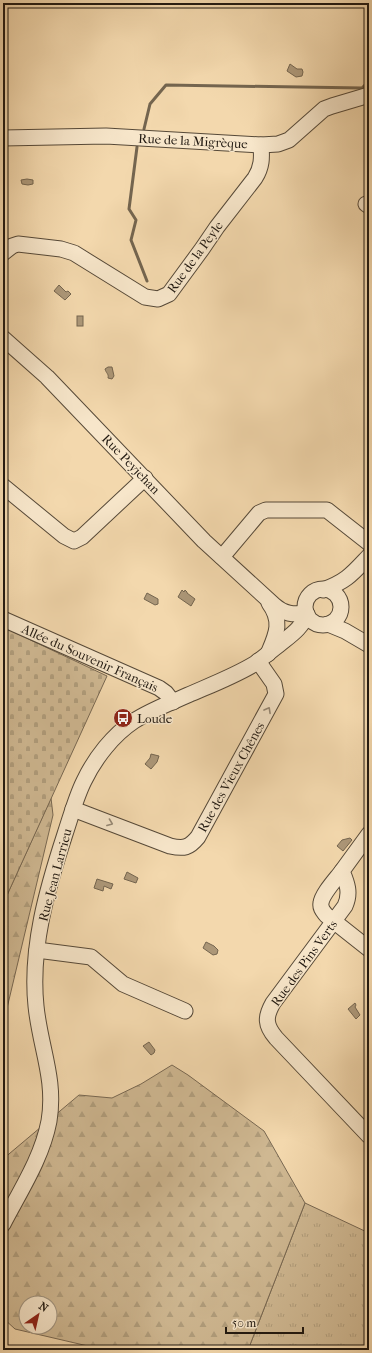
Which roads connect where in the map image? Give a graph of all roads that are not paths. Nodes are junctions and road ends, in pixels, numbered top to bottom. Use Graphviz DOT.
graph roads {
  1 [pos="369,95"];
  2 [pos="3,138"];
  3 [pos="261,145"];
  4 [pos="3,253"];
  5 [pos="3,338"];
  6 [pos="145,478"];
  7 [pos="3,486"];
  8 [pos="369,543"];
  9 [pos="369,556"];
  10 [pos="222,557"];
  11 [pos="349,577"];
  12 [pos="259,590"];
  13 [pos="323,590"];
  14 [pos="308,598"];
  15 [pos="340,606"];
  16 [pos="306,613"];
  17 [pos="3,619"];
  18 [pos="327,624"];
  19 [pos="295,632"];
  20 [pos="369,644"];
  21 [pos="263,657"];
  22 [pos="173,702"];
  23 [pos="73,809"];
  24 [pos="369,834"];
  25 [pos="342,871"];
  26 [pos="334,921"];
  27 [pos="369,949"];
  28 [pos="37,950"];
  29 [pos="185,1011"];
  30 [pos="369,1136"];
  31 [pos="3,1224"];
  1 -- 3 [label="street, Rue de la Migrèque"];
  2 -- 3 [label="street, Rue de la Migrèque"];
  3 -- 4 [label="street, Rue de la Peyle"];
  5 -- 6 [label="street, Rue Peyjehan"];
  6 -- 7 [label="street"];
  6 -- 10 [label="street, Rue Peyjehan"];
  8 -- 10 [label="street"];
  9 -- 11 [label="street"];
  10 -- 12 [label="street, Rue Peyjehan"];
  11 -- 13 [label="street"];
  11 -- 15 [label="street"];
  12 -- 14 [label="street, Rue Peyjehan"];
  12 -- 16 [label="street, Rue Peyjehan"];
  12 -- 21 [label="street, Rue Peyjehan"];
  13 -- 14 [label="street"];
  13 -- 15 [label="street"];
  14 -- 16 [label="street"];
  15 -- 18 [label="street"];
  15 -- 20 [label="street"];
  16 -- 18 [label="street"];
  16 -- 19 [label="street, Rue Jean Larrieu"];
  17 -- 22 [label="street, Allée du Souvenir Français"];
  18 -- 19 [label="street, Rue Jean Larrieu"];
  18 -- 20 [label="street"];
  19 -- 21 [label="street, Rue Jean Larrieu"];
  21 -- 22 [label="street, Rue Jean Larrieu"];
  23 -- 21 [label="street, Rue des Vieux Chênes, one-way"];
  22 -- 23 [label="street, Rue Jean Larrieu"];
  23 -- 28 [label="street, Rue Jean Larrieu"];
  24 -- 25 [label="street"];
  25 -- 26 [label="street, Rue des Pins Verts"];
  25 -- 26 [label="street"];
  26 -- 27 [label="street"];
  26 -- 30 [label="street, Rue des Pins Verts"];
  28 -- 29 [label="street"];
  28 -- 31 [label="street, Rue Jean Larrieu"];
}
